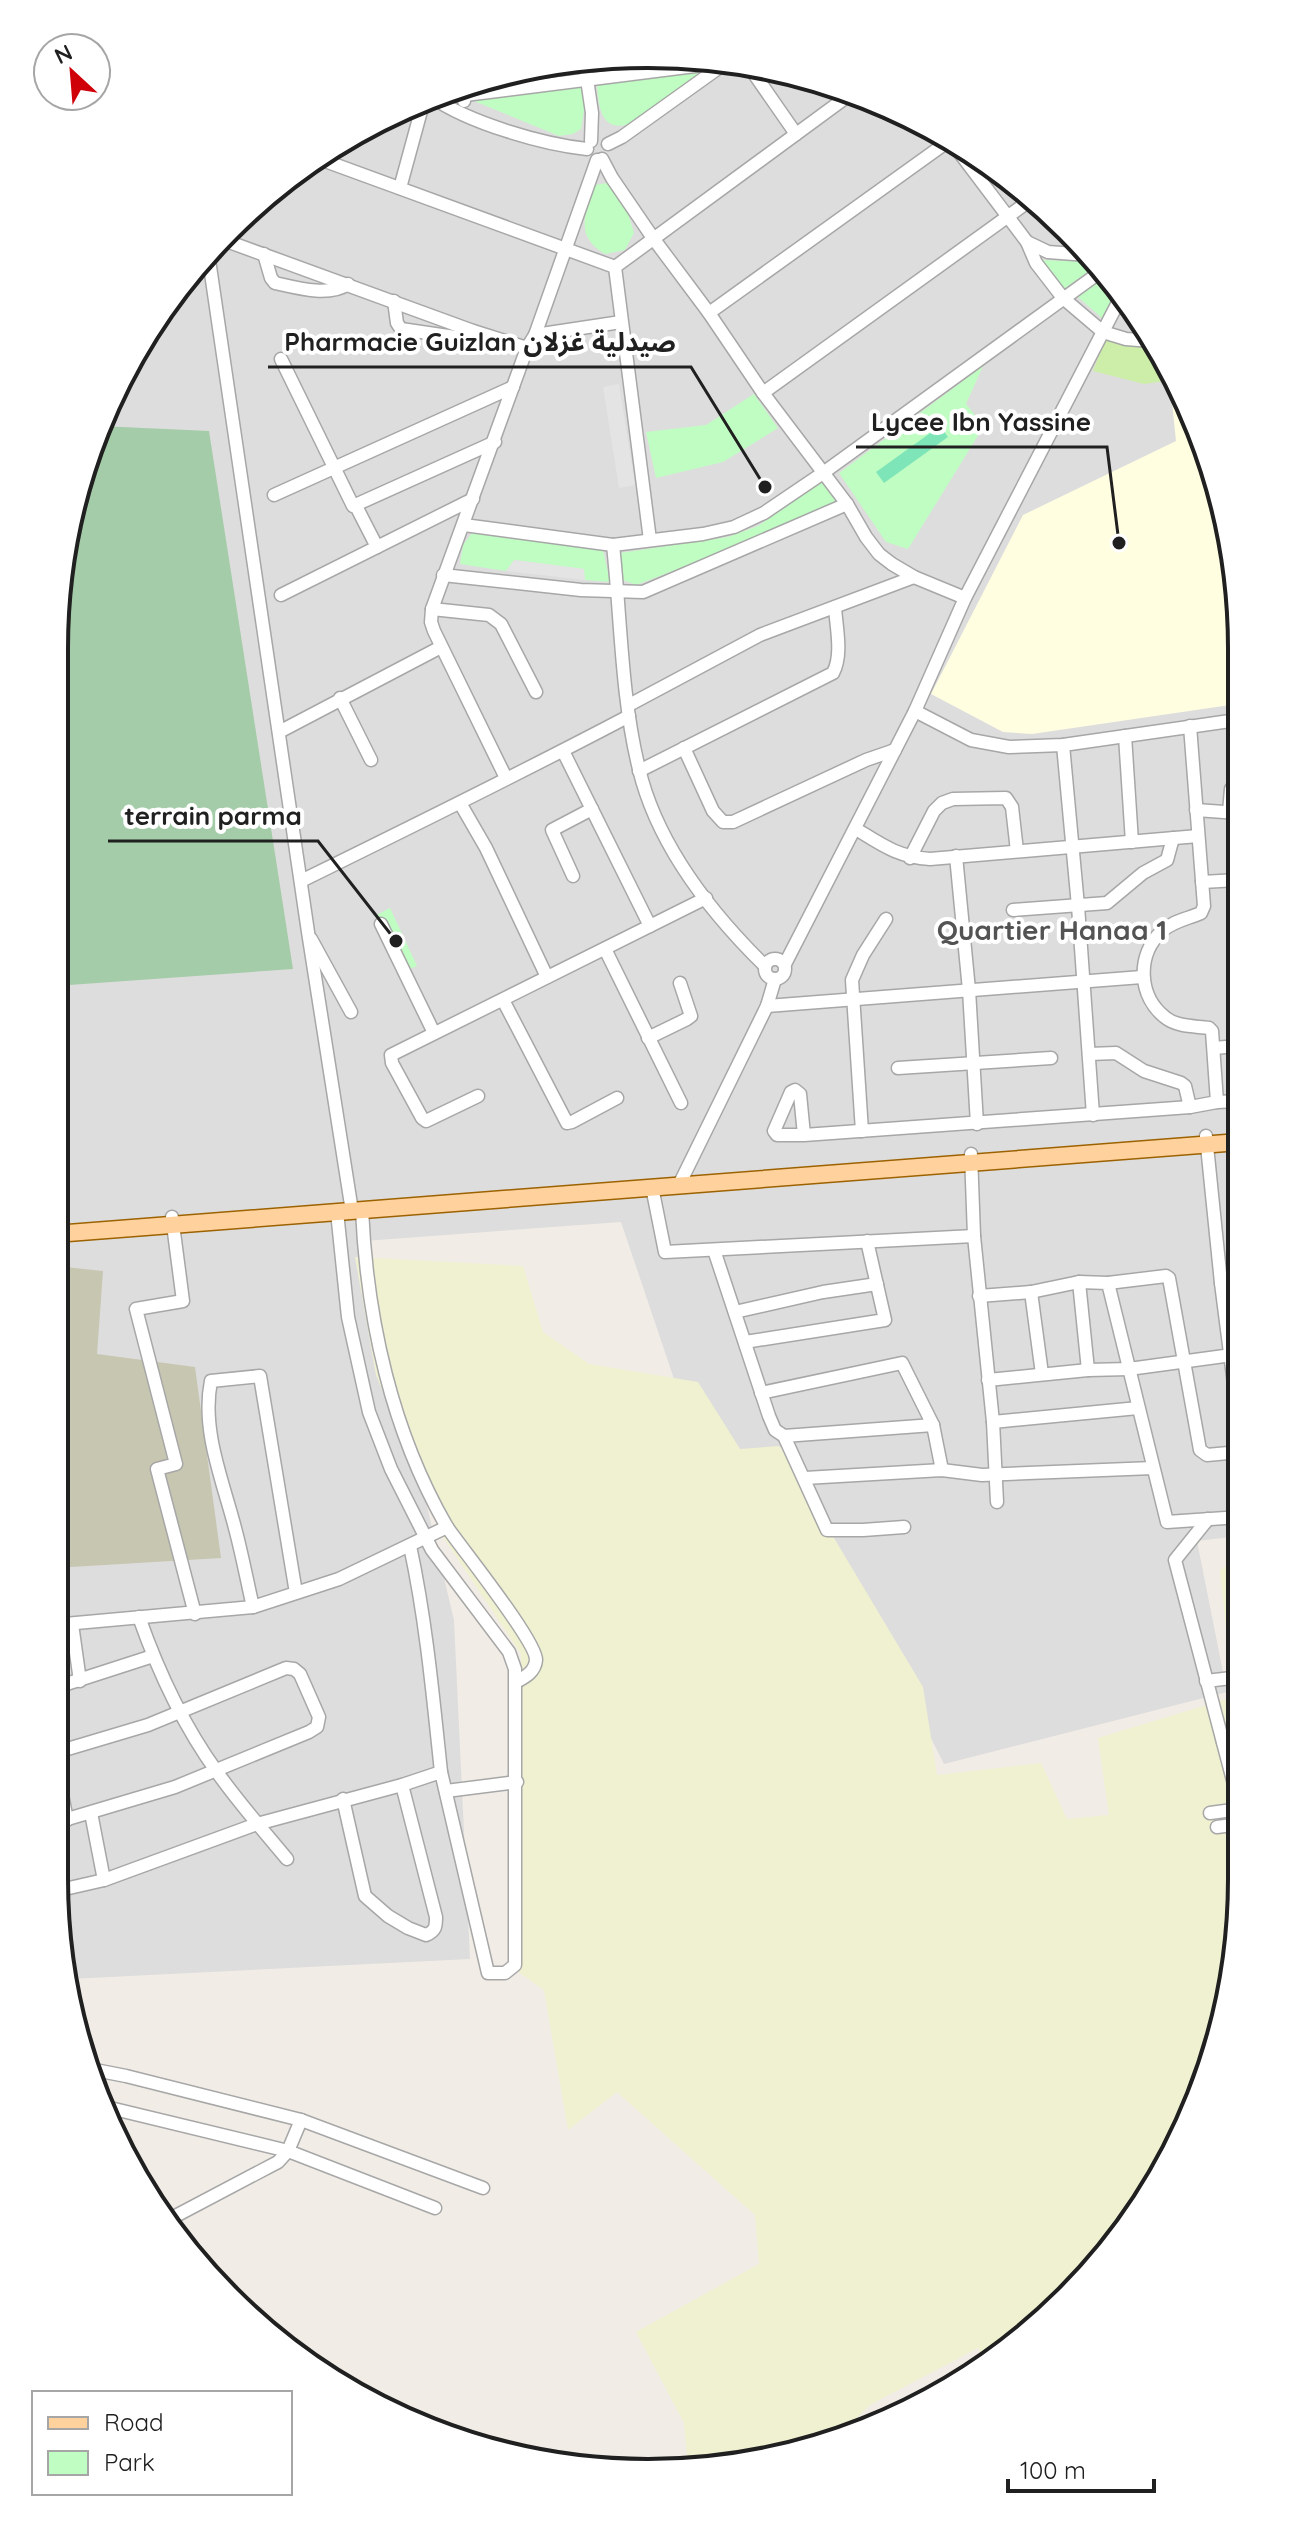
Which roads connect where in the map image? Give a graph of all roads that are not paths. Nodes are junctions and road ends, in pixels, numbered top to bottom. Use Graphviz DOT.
graph roads {
  1 [pos="666,68"];
  2 [pos="707,71"];
  3 [pos="586,72"];
  4 [pos="587,78"];
  5 [pos="757,78"];
  6 [pos="484,92"];
  7 [pos="464,98"];
  8 [pos="841,101"];
  9 [pos="446,105"];
  10 [pos="460,112"];
  11 [pos="420,115"];
  12 [pos="796,134"];
  13 [pos="597,143"];
  14 [pos="940,147"];
  15 [pos="600,160"];
  16 [pos="331,163"];
  17 [pos="969,165"];
  18 [pos="400,188"];
  19 [pos="1022,206"];
  20 [pos="1007,216"];
  21 [pos="653,238"];
  22 [pos="1027,242"];
  23 [pos="233,243"];
  24 [pos="565,248"];
  25 [pos="264,254"];
  26 [pos="1073,254"];
  27 [pos="615,267"];
  28 [pos="210,268"];
  29 [pos="1093,277"];
  30 [pos="348,284"];
  31 [pos="1063,298"];
  32 [pos="394,301"];
  33 [pos="1116,306"];
  34 [pos="709,313"];
  35 [pos="621,322"];
  36 [pos="473,331"];
  37 [pos="1103,332"];
  38 [pos="535,335"];
  39 [pos="1139,340"];
  40 [pos="527,348"];
  41 [pos="281,359"];
  42 [pos="513,387"];
  43 [pos="763,393"];
  44 [pos="495,442"];
  45 [pos="333,469"];
  46 [pos="823,473"];
  47 [pos="274,495"];
  48 [pos="473,499"];
  49 [pos="847,504"];
  50 [pos="356,506"];
  51 [pos="464,525"];
  52 [pos="650,540"];
  53 [pos="613,545"];
  54 [pos="377,547"];
  55 [pos="443,575"];
  56 [pos="914,577"];
  57 [pos="618,590"];
  58 [pos="281,595"];
  59 [pos="965,598"];
  60 [pos="835,607"];
  61 [pos="432,609"];
  62 [pos="441,647"];
  63 [pos="536,692"];
  64 [pos="340,698"];
  65 [pos="629,710"];
  66 [pos="915,711"];
  67 [pos="1228,721"];
  68 [pos="1190,726"];
  69 [pos="279,732"];
  70 [pos="1125,736"];
  71 [pos="1063,745"];
  72 [pos="684,748"];
  73 [pos="895,750"];
  74 [pos="563,751"];
  75 [pos="371,760"];
  76 [pos="639,771"];
  77 [pos="506,778"];
  78 [pos="460,803"];
  79 [pos="592,809"];
  80 [pos="1196,810"];
  81 [pos="1228,812"];
  82 [pos="856,829"];
  83 [pos="1198,836"];
  84 [pos="1173,838"];
  85 [pos="1132,842"];
  86 [pos="1073,847"];
  87 [pos="1017,851"];
  88 [pos="956,856"];
  89 [pos="910,858"];
  90 [pos="573,876"];
  91 [pos="301,881"];
  92 [pos="1228,881"];
  93 [pos="1202,882"];
  94 [pos="706,898"];
  95 [pos="1078,906"];
  96 [pos="1013,910"];
  97 [pos="886,919"];
  98 [pos="381,924"];
  99 [pos="650,926"];
  100 [pos="308,932"];
  101 [pos="605,949"];
  102 [pos="785,964"];
  103 [pos="765,966"];
  104 [pos="547,977"];
  105 [pos="1142,977"];
  106 [pos="775,979"];
  107 [pos="680,983"];
  108 [pos="1084,983"];
  109 [pos="969,990"];
  110 [pos="853,999"];
  111 [pos="503,1000"];
  112 [pos="767,1006"];
  113 [pos="351,1012"];
  114 [pos="434,1033"];
  115 [pos="648,1038"];
  116 [pos="1228,1047"];
  117 [pos="1214,1048"];
  118 [pos="1089,1054"];
  119 [pos="1051,1058"];
  120 [pos="973,1063"];
  121 [pos="898,1068"];
  122 [pos="478,1096"];
  123 [pos="617,1098"];
  124 [pos="1228,1101"];
  125 [pos="1217,1102"];
  126 [pos="681,1103"];
  127 [pos="1190,1107"];
  128 [pos="1093,1115"];
  129 [pos="977,1124"];
  130 [pos="862,1131"];
  131 [pos="804,1135"];
  132 [pos="1228,1136"];
  133 [pos="1207,1141"];
  134 [pos="1228,1142"];
  135 [pos="971,1159"];
  136 [pos="681,1181"];
  137 [pos="652,1187"];
  138 [pos="570,1190"];
  139 [pos="350,1209"];
  140 [pos="173,1222"];
  141 [pos="68,1225"];
  142 [pos="68,1233"];
  143 [pos="974,1236"];
  144 [pos="867,1241"];
  145 [pos="714,1250"];
  146 [pos="1079,1282"];
  147 [pos="1228,1282"];
  148 [pos="1108,1283"];
  149 [pos="1221,1283"];
  150 [pos="877,1284"];
  151 [pos="1031,1292"];
  152 [pos="979,1296"];
  153 [pos="735,1312"];
  154 [pos="1228,1319"];
  155 [pos="745,1342"];
  156 [pos="1228,1356"];
  157 [pos="1183,1362"];
  158 [pos="1129,1369"];
  159 [pos="1088,1370"];
  160 [pos="1042,1374"];
  161 [pos="988,1380"];
  162 [pos="761,1393"];
  163 [pos="1138,1408"];
  164 [pos="993,1422"];
  165 [pos="933,1425"];
  166 [pos="784,1436"];
  167 [pos="1228,1453"];
  168 [pos="1153,1468"];
  169 [pos="942,1470"];
  170 [pos="995,1475"];
  171 [pos="805,1478"];
  172 [pos="997,1502"];
  173 [pos="1228,1518"];
  174 [pos="1208,1519"];
  175 [pos="447,1527"];
  176 [pos="904,1527"];
  177 [pos="426,1537"];
  178 [pos="410,1546"];
  179 [pos="296,1593"];
  180 [pos="253,1607"];
  181 [pos="195,1614"];
  182 [pos="139,1617"];
  183 [pos="68,1624"];
  184 [pos="72,1624"];
  185 [pos="153,1656"];
  186 [pos="1228,1678"];
  187 [pos="80,1681"];
  188 [pos="1206,1681"];
  189 [pos="516,1682"];
  190 [pos="68,1684"];
  191 [pos="179,1711"];
  192 [pos="1228,1741"];
  193 [pos="1223,1742"];
  194 [pos="68,1749"];
  195 [pos="1228,1761"];
  196 [pos="215,1770"];
  197 [pos="441,1772"];
  198 [pos="517,1782"];
  199 [pos="402,1785"];
  200 [pos="446,1791"];
  201 [pos="343,1799"];
  202 [pos="1228,1810"];
  203 [pos="91,1813"];
  204 [pos="1210,1813"];
  205 [pos="68,1819"];
  206 [pos="257,1824"];
  207 [pos="1228,1826"];
  208 [pos="1217,1827"];
  209 [pos="287,1859"];
  210 [pos="104,1880"];
  211 [pos="68,1888"];
  212 [pos="101,2071"];
  213 [pos="116,2109"];
  214 [pos="301,2120"];
  215 [pos="288,2151"];
  216 [pos="483,2188"];
  217 [pos="435,2208"];
  218 [pos="176,2216"];
  1 -- 4 [label="street"];
  2 -- 13 [label="street"];
  3 -- 4 [label="street"];
  4 -- 6 [label="street"];
  4 -- 13 [label="street"];
  5 -- 12 [label="street"];
  7 -- 10 [label="street"];
  8 -- 12 [label="street"];
  9 -- 10 [label="street"];
  10 -- 13 [label="street"];
  11 -- 18 [label="street"];
  12 -- 21 [label="street"];
  13 -- 15 [label="street"];
  13 -- 15 [label="street"];
  14 -- 34 [label="street"];
  15 -- 21 [label="street"];
  15 -- 24 [label="street"];
  16 -- 18 [label="street"];
  17 -- 20 [label="street"];
  18 -- 24 [label="street"];
  19 -- 20 [label="street"];
  20 -- 22 [label="street"];
  20 -- 43 [label="street"];
  21 -- 27 [label="street"];
  21 -- 34 [label="street"];
  22 -- 26 [label="street"];
  22 -- 31 [label="street"];
  23 -- 25 [label="street"];
  24 -- 27 [label="street"];
  24 -- 38 [label="street"];
  25 -- 30 [label="street"];
  25 -- 30 [label="street"];
  27 -- 35 [label="street"];
  28 -- 69 [label="street"];
  29 -- 31 [label="street"];
  30 -- 32 [label="street"];
  31 -- 37 [label="street"];
  31 -- 46 [label="street"];
  32 -- 36 [label="street"];
  32 -- 36 [label="street"];
  33 -- 37 [label="street"];
  34 -- 43 [label="street"];
  35 -- 38 [label="street"];
  35 -- 52 [label="street"];
  36 -- 40 [label="street"];
  37 -- 39 [label="street"];
  37 -- 59 [label="street"];
  38 -- 40 [label="street"];
  40 -- 42 [label="street"];
  41 -- 45 [label="street"];
  42 -- 44 [label="street"];
  42 -- 45 [label="street"];
  43 -- 46 [label="street"];
  44 -- 48 [label="street"];
  44 -- 50 [label="street"];
  45 -- 47 [label="street"];
  45 -- 50 [label="street"];
  46 -- 49 [label="street"];
  46 -- 52 [label="street"];
  48 -- 51 [label="street"];
  48 -- 54 [label="street"];
  49 -- 56 [label="street"];
  49 -- 57 [label="street"];
  50 -- 54 [label="street"];
  51 -- 53 [label="street"];
  51 -- 55 [label="street"];
  52 -- 53 [label="street"];
  53 -- 57 [label="street"];
  54 -- 58 [label="street"];
  55 -- 57 [label="street"];
  55 -- 61 [label="street"];
  56 -- 59 [label="street"];
  56 -- 60 [label="street"];
  57 -- 65 [label="street"];
  59 -- 66 [label="street"];
  60 -- 65 [label="street"];
  60 -- 72 [label="street"];
  61 -- 62 [label="street"];
  61 -- 63 [label="street"];
  62 -- 64 [label="street"];
  62 -- 77 [label="street"];
  64 -- 69 [label="street"];
  64 -- 75 [label="street"];
  65 -- 74 [label="street"];
  65 -- 76 [label="street"];
  66 -- 71 [label="street"];
  66 -- 73 [label="street"];
  67 -- 68 [label="street"];
  68 -- 70 [label="street"];
  68 -- 80 [label="street"];
  69 -- 91 [label="street"];
  70 -- 71 [label="street"];
  70 -- 85 [label="street"];
  71 -- 86 [label="street"];
  72 -- 73 [label="street"];
  72 -- 76 [label="street"];
  73 -- 82 [label="street"];
  74 -- 77 [label="street"];
  74 -- 79 [label="street"];
  76 -- 94 [label="street"];
  77 -- 78 [label="street"];
  78 -- 91 [label="street"];
  78 -- 104 [label="street"];
  79 -- 90 [label="street"];
  79 -- 99 [label="street"];
  80 -- 81 [label="street"];
  80 -- 83 [label="street"];
  82 -- 89 [label="street"];
  82 -- 102 [label="street"];
  83 -- 84 [label="street"];
  83 -- 93 [label="street"];
  84 -- 85 [label="street"];
  84 -- 95 [label="street"];
  85 -- 86 [label="street"];
  86 -- 87 [label="street"];
  86 -- 95 [label="street"];
  87 -- 88 [label="street"];
  87 -- 89 [label="street"];
  88 -- 89 [label="street"];
  88 -- 109 [label="street"];
  91 -- 100 [label="street"];
  92 -- 93 [label="street"];
  93 -- 105 [label="street"];
  94 -- 99 [label="street"];
  94 -- 103 [label="street"];
  95 -- 96 [label="street"];
  95 -- 108 [label="street"];
  97 -- 110 [label="street"];
  98 -- 114 [label="street"];
  99 -- 101 [label="street"];
  100 -- 113 [label="street"];
  100 -- 139 [label="street"];
  101 -- 104 [label="street"];
  101 -- 115 [label="street"];
  102 -- 103 [label="street"];
  102 -- 106 [label="street"];
  103 -- 106 [label="street"];
  104 -- 111 [label="street"];
  105 -- 108 [label="street"];
  105 -- 117 [label="street"];
  106 -- 112 [label="street"];
  107 -- 115 [label="street"];
  108 -- 109 [label="street"];
  108 -- 118 [label="street"];
  109 -- 110 [label="street"];
  109 -- 120 [label="street"];
  110 -- 112 [label="street"];
  110 -- 130 [label="street"];
  111 -- 114 [label="street"];
  111 -- 123 [label="street"];
  112 -- 136 [label="street"];
  114 -- 122 [label="street"];
  115 -- 126 [label="street"];
  116 -- 117 [label="street"];
  117 -- 125 [label="street"];
  118 -- 127 [label="street"];
  118 -- 128 [label="street"];
  119 -- 120 [label="street"];
  120 -- 121 [label="street"];
  120 -- 129 [label="street"];
  124 -- 125 [label="street"];
  125 -- 127 [label="street"];
  127 -- 128 [label="street"];
  128 -- 129 [label="street"];
  129 -- 130 [label="street"];
  130 -- 131 [label="street"];
  132 -- 133 [label="main road"];
  133 -- 134 [label="main road"];
  133 -- 135 [label="main road"];
  133 -- 149 [label="street"];
  135 -- 136 [label="main road"];
  135 -- 143 [label="street"];
  136 -- 137 [label="main road"];
  136 -- 138 [label="main road"];
  137 -- 138 [label="main road"];
  137 -- 145 [label="street"];
  138 -- 139 [label="main road"];
  139 -- 140 [label="main road"];
  139 -- 175 [label="street"];
  139 -- 177 [label="street"];
  140 -- 141 [label="main road"];
  140 -- 142 [label="main road"];
  140 -- 181 [label="street"];
  143 -- 144 [label="street"];
  143 -- 152 [label="street"];
  144 -- 145 [label="street"];
  144 -- 150 [label="street"];
  145 -- 153 [label="street"];
  146 -- 148 [label="street"];
  146 -- 151 [label="street"];
  146 -- 159 [label="street"];
  147 -- 149 [label="street"];
  148 -- 157 [label="street"];
  148 -- 158 [label="street"];
  149 -- 154 [label="street"];
  150 -- 153 [label="street"];
  150 -- 155 [label="street"];
  151 -- 152 [label="street"];
  151 -- 160 [label="street"];
  152 -- 161 [label="street"];
  153 -- 155 [label="street"];
  155 -- 162 [label="street"];
  156 -- 157 [label="street"];
  157 -- 158 [label="street"];
  157 -- 167 [label="street"];
  158 -- 159 [label="street"];
  158 -- 163 [label="street"];
  159 -- 160 [label="street"];
  160 -- 161 [label="street"];
  161 -- 164 [label="street"];
  162 -- 165 [label="street"];
  162 -- 166 [label="street"];
  163 -- 164 [label="street"];
  163 -- 168 [label="street"];
  164 -- 170 [label="street"];
  165 -- 166 [label="street"];
  165 -- 169 [label="street"];
  166 -- 171 [label="street"];
  168 -- 170 [label="street"];
  168 -- 174 [label="street"];
  169 -- 170 [label="street"];
  169 -- 171 [label="street"];
  170 -- 172 [label="street"];
  171 -- 176 [label="street"];
  173 -- 174 [label="street"];
  174 -- 188 [label="street"];
  175 -- 177 [label="street"];
  175 -- 189 [label="street"];
  177 -- 178 [label="street"];
  177 -- 189 [label="street"];
  178 -- 179 [label="street"];
  178 -- 197 [label="street"];
  179 -- 180 [label="street"];
  179 -- 180 [label="street"];
  180 -- 181 [label="street"];
  181 -- 182 [label="street"];
  182 -- 184 [label="street"];
  182 -- 185 [label="street"];
  183 -- 184 [label="street"];
  184 -- 187 [label="street"];
  185 -- 187 [label="street"];
  185 -- 191 [label="street"];
  186 -- 188 [label="street"];
  187 -- 190 [label="street"];
  188 -- 193 [label="street"];
  189 -- 198 [label="street"];
  191 -- 194 [label="street"];
  191 -- 196 [label="street"];
  191 -- 196 [label="street"];
  192 -- 193 [label="street"];
  193 -- 195 [label="street"];
  196 -- 203 [label="street"];
  196 -- 206 [label="street"];
  197 -- 199 [label="street"];
  197 -- 200 [label="street"];
  198 -- 200 [label="street"];
  198 -- 200 [label="street"];
  199 -- 201 [label="street"];
  199 -- 201 [label="street"];
  201 -- 206 [label="street"];
  202 -- 204 [label="street"];
  203 -- 205 [label="street"];
  203 -- 210 [label="street"];
  206 -- 209 [label="street"];
  206 -- 210 [label="street"];
  207 -- 208 [label="street"];
  210 -- 211 [label="street"];
  212 -- 214 [label="street"];
  213 -- 215 [label="street"];
  214 -- 215 [label="street"];
  214 -- 216 [label="street"];
  215 -- 217 [label="street"];
  215 -- 218 [label="street"];
}
